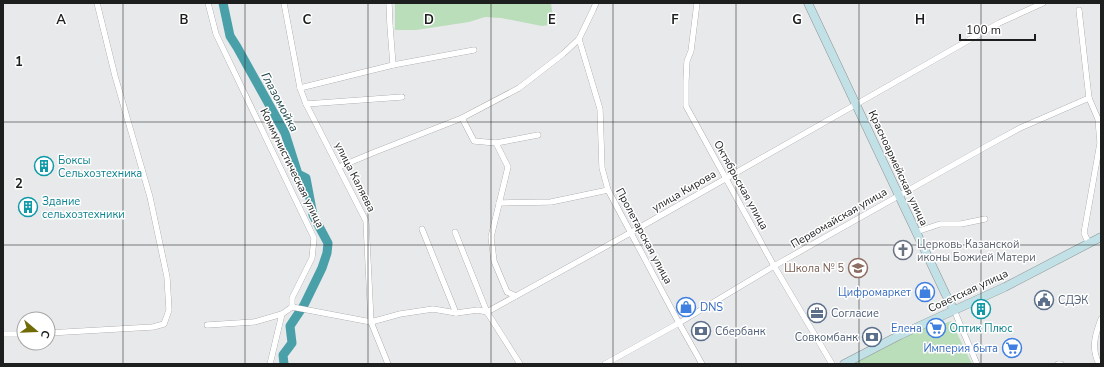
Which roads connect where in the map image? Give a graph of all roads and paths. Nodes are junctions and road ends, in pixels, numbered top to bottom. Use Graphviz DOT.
graph roads {
  1 [pos="97,3"];
  2 [pos="208,3"];
  3 [pos="284,3"];
  4 [pos="389,3"];
  5 [pos="596,3"];
  6 [pos="698,3"];
  7 [pos="808,3"];
  8 [pos="1043,3"];
  9 [pos="1079,10"];
  10 [pos="579,39"];
  11 [pos="474,50"];
  12 [pos="393,65"];
  13 [pos="300,88"];
  14 [pos="402,97"];
  15 [pos="1088,98"];
  16 [pos="306,104"];
  17 [pos="856,105"];
  18 [pos="462,118"];
  19 [pos="538,135"];
  20 [pos="496,143"];
  21 [pos="338,167"];
  22 [pos="726,178"];
  23 [pos="608,190"];
  24 [pos="899,195"];
  25 [pos="499,203"];
  26 [pos="985,218"];
  27 [pos="422,229"];
  28 [pos="455,232"];
  29 [pos="916,232"];
  30 [pos="630,233"];
  31 [pos="1101,237"];
  32 [pos="1089,244"];
  33 [pos="774,266"];
  34 [pos="516,296"];
  35 [pos="292,307"];
  36 [pos="954,310"];
  37 [pos="487,312"];
  38 [pos="456,313"];
  39 [pos="282,314"];
  40 [pos="1101,319"];
  41 [pos="371,322"];
  42 [pos="679,323"];
  43 [pos="207,325"];
  44 [pos="56,333"];
  45 [pos="3,334"];
  46 [pos="16,334"];
  47 [pos="270,364"];
  48 [pos="388,364"];
  49 [pos="520,364"];
  50 [pos="605,364"];
  51 [pos="702,364"];
  52 [pos="832,364"];
  53 [pos="844,364"];
  54 [pos="977,364"];
  55 [pos="1058,364"];
  56 [pos="1061,364"];
  57 [pos="1099,364"];
  1 -- 44 [label="street"];
  2 -- 35 [label="street, Коммунистическая улица"];
  3 -- 13 [label="street, улица Каляева"];
  4 -- 12 [label="street"];
  5 -- 10 [label="street"];
  6 -- 22 [label="street, Октябрьская улица"];
  7 -- 17 [label="main road, Красноармейская улица"];
  8 -- 17 [label="street, улица Кирова"];
  9 -- 15 [label="street"];
  10 -- 18 [label="street"];
  10 -- 23 [label="street, Пролетарская улица"];
  11 -- 12 [label="street"];
  12 -- 13 [label="street"];
  13 -- 16 [label="street, улица Каляева"];
  14 -- 16 [label="street"];
  15 -- 24 [label="street, Первомайская улица"];
  15 -- 32 [label="street"];
  16 -- 21 [label="street, улица Каляева"];
  17 -- 22 [label="street, улица Кирова"];
  17 -- 24 [label="main road, Красноармейская улица"];
  18 -- 20 [label="street"];
  18 -- 21 [label="street"];
  19 -- 20 [label="street"];
  20 -- 25 [label="street"];
  21 -- 41 [label="street, улица Каляева"];
  22 -- 30 [label="street, улица Кирова"];
  22 -- 33 [label="street, Октябрьская улица"];
  23 -- 25 [label="street"];
  23 -- 30 [label="street, Пролетарская улица"];
  24 -- 29 [label="main road, Красноармейская улица"];
  24 -- 33 [label="street, Первомайская улица"];
  25 -- 34 [label="street"];
  26 -- 29 [label="street"];
  27 -- 38 [label="street"];
  28 -- 37 [label="street"];
  29 -- 36 [label="main road, Красноармейская улица"];
  30 -- 34 [label="street, улица Кирова"];
  30 -- 42 [label="street, Пролетарская улица"];
  31 -- 32 [label="main road, Советская улица"];
  32 -- 36 [label="main road, Советская улица"];
  33 -- 42 [label="street, Первомайская улица"];
  33 -- 52 [label="street, Октябрьская улица"];
  34 -- 37 [label="street, улица Кирова"];
  35 -- 39 [label="street"];
  35 -- 41 [label="street"];
  36 -- 53 [label="main road, Советская улица"];
  36 -- 54 [label="street, Красноармейская улица"];
  37 -- 38 [label="street"];
  37 -- 49 [label="street"];
  38 -- 41 [label="street"];
  39 -- 43 [label="street"];
  39 -- 47 [label="street"];
  40 -- 57 [label="street"];
  41 -- 48 [label="street, улица Каляева"];
  42 -- 50 [label="street, Первомайская улица"];
  42 -- 51 [label="street, Пролетарская улица"];
  45 -- 46 [label="street"];
  55 -- 56 [label="street"];
}
